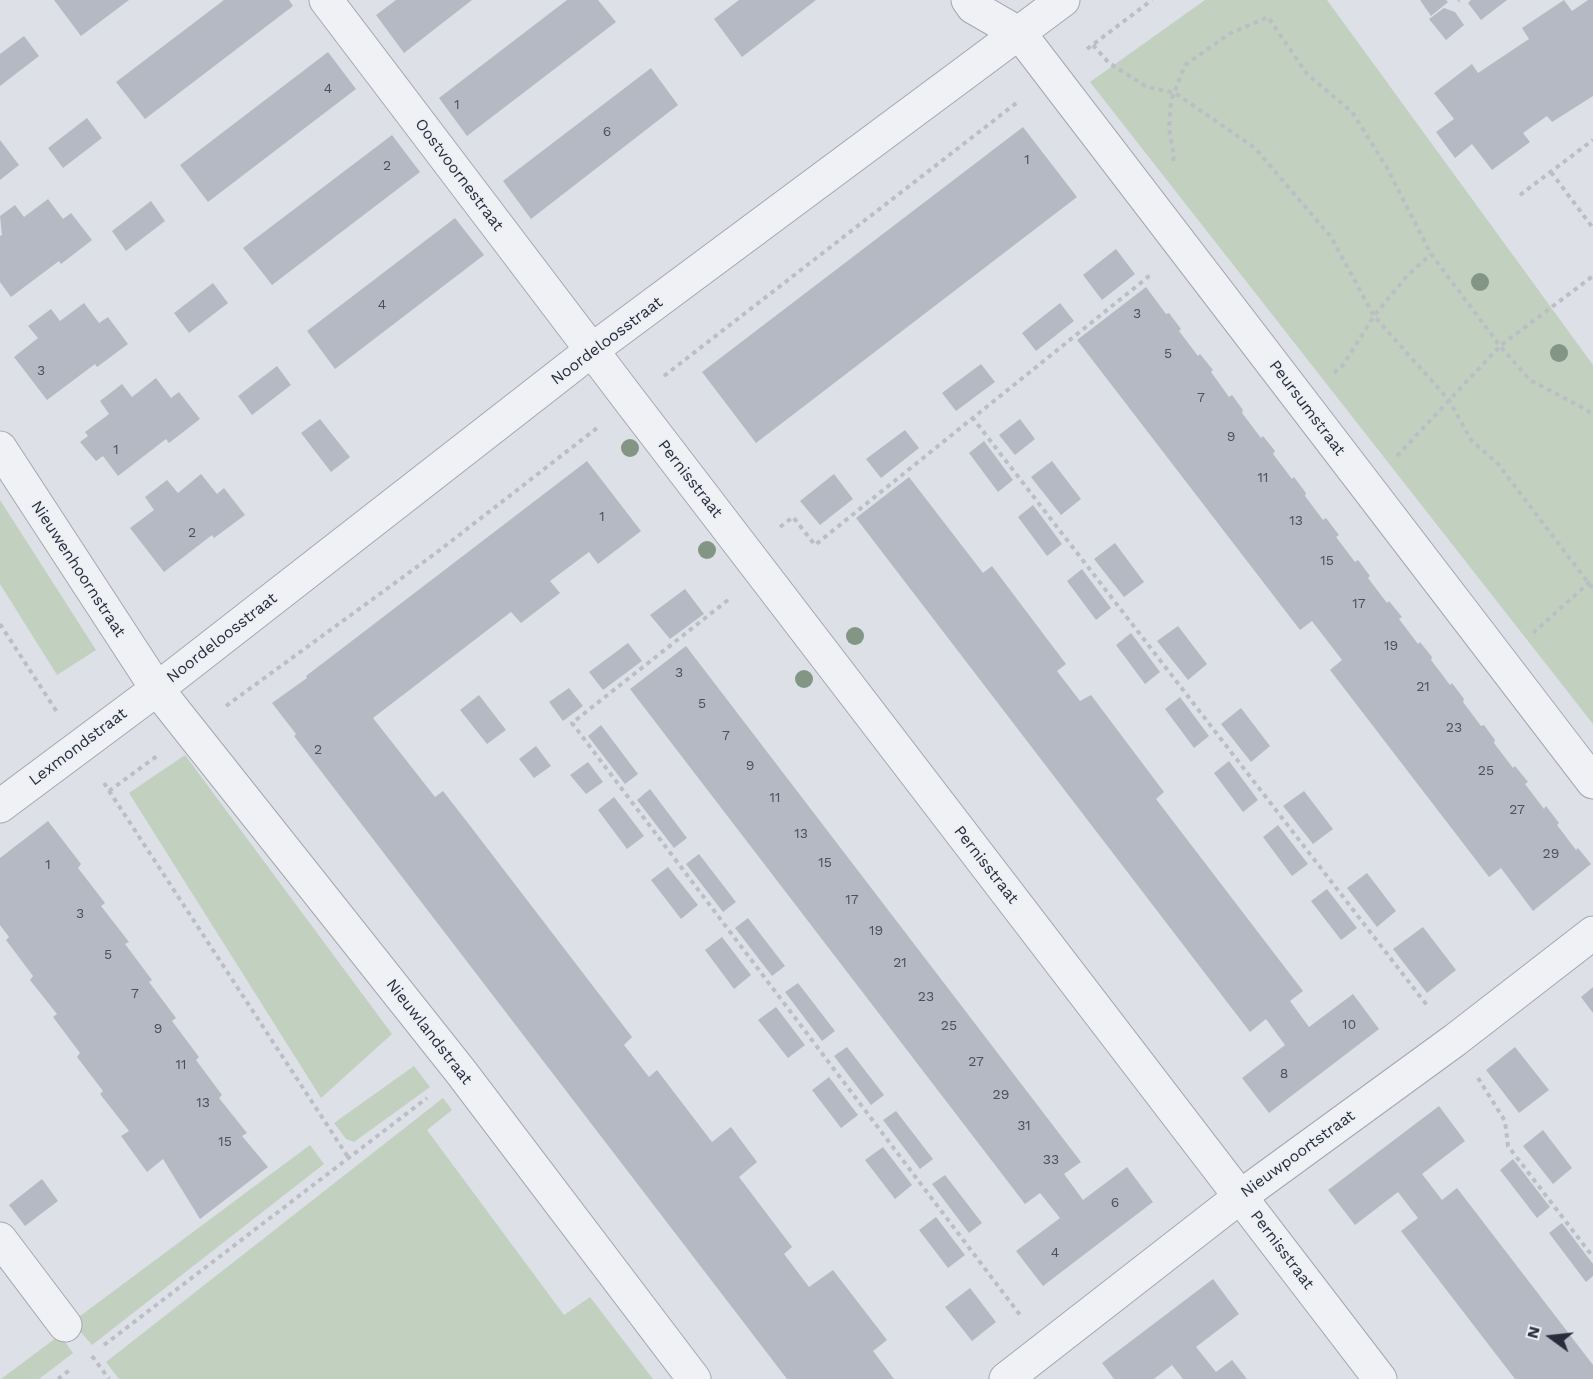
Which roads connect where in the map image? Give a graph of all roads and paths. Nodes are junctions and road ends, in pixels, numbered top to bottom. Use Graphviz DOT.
graph roads {
  1 [pos="326,0"];
  2 [pos="968,0"];
  3 [pos="1063,0"];
  4 [pos="1020,34"];
  5 [pos="1093,45"];
  6 [pos="1174,93"];
  7 [pos="1593,140"];
  8 [pos="1551,172"];
  9 [pos="1520,195"];
  10 [pos="1146,198"];
  11 [pos="1593,228"];
  12 [pos="1174,234"];
  13 [pos="1431,254"];
  14 [pos="1593,276"];
  15 [pos="1374,316"];
  16 [pos="1500,346"];
  17 [pos="592,350"];
  18 [pos="1449,400"];
  19 [pos="1303,403"];
  20 [pos="1593,415"];
  21 [pos="972,417"];
  22 [pos="0,448"];
  23 [pos="1368,488"];
  24 [pos="754,563"];
  25 [pos="1593,579"];
  26 [pos="1589,584"];
  27 [pos="1593,589"];
  28 [pos="0,624"];
  29 [pos="1500,661"];
  30 [pos="157,689"];
  31 [pos="79,746"];
  32 [pos="1593,782"];
  33 [pos="0,806"];
  34 [pos="1593,933"];
  35 [pos="1455,1040"];
  36 [pos="461,1072"];
  37 [pos="348,1157"];
  38 [pos="1241,1196"];
  39 [pos="0,1239"];
  40 [pos="1593,1257"];
  41 [pos="65,1325"];
  42 [pos="100,1347"];
  43 [pos="1046,1349"];
  44 [pos="91,1354"];
  45 [pos="83,1360"];
  46 [pos="74,1367"];
  47 [pos="58,1379"];
  48 [pos="694,1379"];
  49 [pos="1006,1379"];
  50 [pos="1380,1379"];
  1 -- 17 [label="street, Oostvoornestraat"];
  2 -- 4 [label="street"];
  3 -- 4 [label="street, Noordeloosstraat"];
  4 -- 10 [label="street, Peursumstraat"];
  4 -- 17 [label="street, Noordeloosstraat"];
  5 -- 6 [label="path"];
  6 -- 10 [label="path"];
  6 -- 13 [label="path"];
  6 -- 15 [label="path"];
  7 -- 8 [label="path"];
  8 -- 9 [label="path"];
  8 -- 11 [label="path"];
  10 -- 12 [label="street, Peursumstraat"];
  12 -- 19 [label="street, Peursumstraat"];
  12 -- 21 [label="path"];
  13 -- 15 [label="path"];
  13 -- 16 [label="path"];
  14 -- 16 [label="path"];
  15 -- 18 [label="path"];
  15 -- 19 [label="path"];
  16 -- 18 [label="path"];
  16 -- 20 [label="path"];
  17 -- 24 [label="street, Pernisstraat"];
  17 -- 30 [label="street, Noordeloosstraat"];
  18 -- 23 [label="path"];
  18 -- 26 [label="path"];
  19 -- 23 [label="street, Peursumstraat"];
  21 -- 24 [label="path"];
  21 -- 35 [label="path"];
  22 -- 30 [label="street, Nieuwenhoornstraat"];
  23 -- 29 [label="street, Peursumstraat"];
  24 -- 38 [label="street, Pernisstraat"];
  24 -- 43 [label="path"];
  25 -- 26 [label="path"];
  26 -- 27 [label="path"];
  26 -- 29 [label="path"];
  28 -- 31 [label="path"];
  29 -- 32 [label="street, Peursumstraat"];
  30 -- 31 [label="street, Lexmondstraat"];
  30 -- 36 [label="street, Nieuwlandstraat"];
  31 -- 33 [label="street, Lexmondstraat"];
  31 -- 37 [label="path"];
  34 -- 35 [label="street, Nieuwpoortstraat"];
  35 -- 38 [label="street, Nieuwpoortstraat"];
  35 -- 40 [label="path"];
  36 -- 37 [label="path"];
  36 -- 48 [label="street, Nieuwlandstraat"];
  37 -- 42 [label="path"];
  38 -- 43 [label="street, Nieuwpoortstraat"];
  38 -- 50 [label="street, Pernisstraat"];
  39 -- 41 [label="street"];
  43 -- 49 [label="street, Nieuwpoortstraat"];
  44 -- 45 [label="path"];
  46 -- 47 [label="path"];
}
